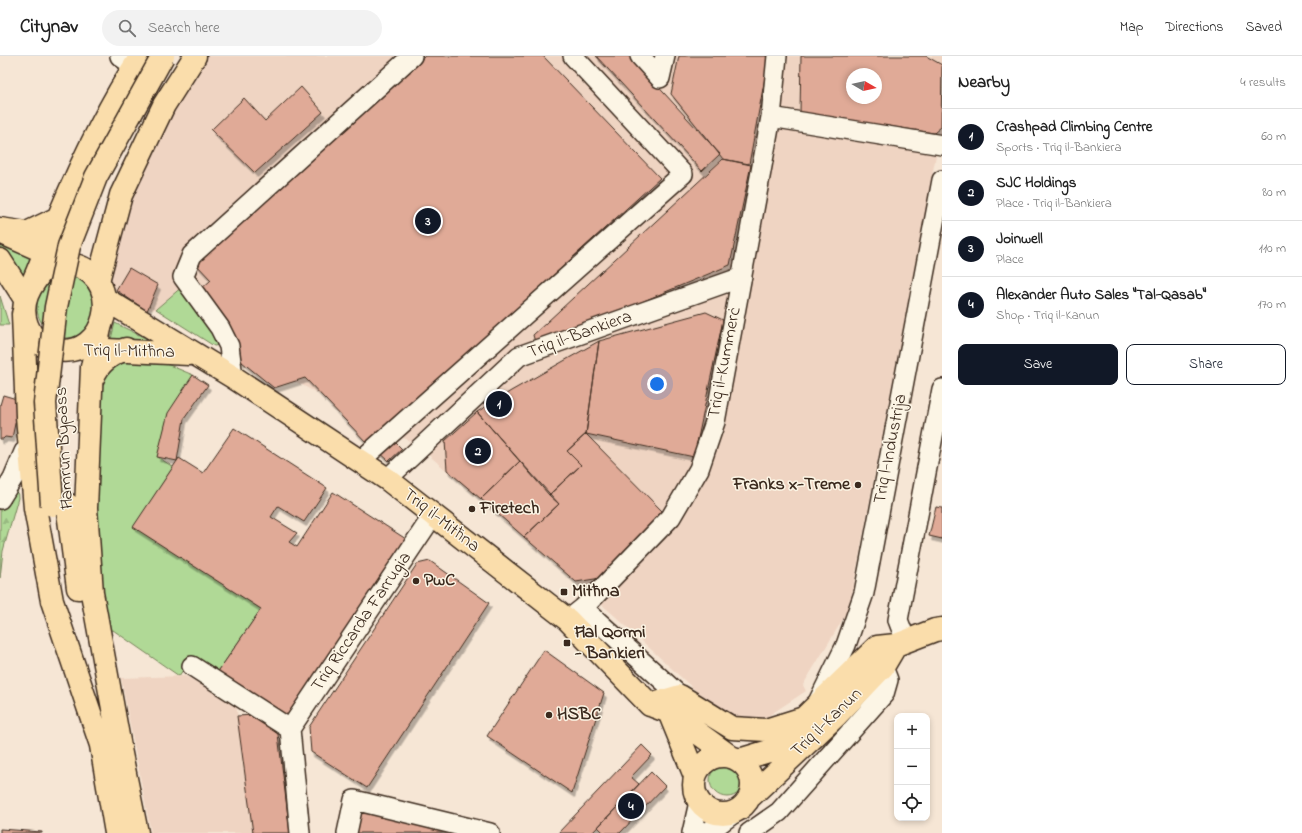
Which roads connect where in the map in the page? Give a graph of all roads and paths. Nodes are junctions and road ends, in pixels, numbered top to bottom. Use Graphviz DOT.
graph roads {
  1 [pos="163,56"];
  2 [pos="178,56"];
  3 [pos="195,56"];
  4 [pos="412,56"];
  5 [pos="573,56"];
  6 [pos="640,56"];
  7 [pos="665,56"];
  8 [pos="777,56"];
  9 [pos="132,59"];
  10 [pos="771,117"];
  11 [pos="942,145"];
  12 [pos="942,180"];
  13 [pos="58,218"];
  14 [pos="0,229"];
  15 [pos="0,232"];
  16 [pos="46,253"];
  17 [pos="0,260"];
  18 [pos="77,265"];
  19 [pos="742,277"];
  20 [pos="101,290"];
  21 [pos="27,300"];
  22 [pos="100,328"];
  23 [pos="126,349"];
  24 [pos="95,350"];
  25 [pos="64,351"];
  26 [pos="194,354"];
  27 [pos="233,377"];
  28 [pos="90,385"];
  29 [pos="942,389"];
  30 [pos="30,452"];
  31 [pos="360,461"];
  32 [pos="387,479"];
  33 [pos="0,499"];
  34 [pos="60,505"];
  35 [pos="434,514"];
  36 [pos="575,614"];
  37 [pos="942,629"];
  38 [pos="901,643"];
  39 [pos="192,666"];
  40 [pos="883,667"];
  41 [pos="666,704"];
  42 [pos="809,713"];
  43 [pos="290,729"];
  44 [pos="111,748"];
  45 [pos="735,758"];
  46 [pos="695,776"];
  47 [pos="751,796"];
  48 [pos="699,802"];
  49 [pos="734,813"];
  50 [pos="116,833"];
  51 [pos="137,833"];
  52 [pos="300,833"];
  53 [pos="347,833"];
  54 [pos="490,833"];
  55 [pos="692,833"];
  56 [pos="707,833"];
  57 [pos="749,833"];
  1 -- 34 [label="main road, Ħamrun Bypass, bridge"];
  2 -- 34 [label="main road, Ħamrun Bypass"];
  3 -- 20 [label="main road"];
  4 -- 27 [label="street"];
  5 -- 31 [label="street"];
  6 -- 7 [label="street"];
  8 -- 10 [label="street, Triq il-Kummerċ"];
  9 -- 13 [label="main road"];
  10 -- 11 [label="street"];
  10 -- 19 [label="street, Triq il-Kummerċ"];
  12 -- 42 [label="street, Triq l-Industrija"];
  13 -- 14 [label="main road"];
  13 -- 16 [label="main road"];
  15 -- 16 [label="main road"];
  16 -- 18 [label="main road"];
  16 -- 21 [label="main road"];
  17 -- 21 [label="main road"];
  18 -- 20 [label="main road, Triq il-Mitħna"];
  18 -- 21 [label="main road"];
  19 -- 32 [label="street, Triq il-Bankiera"];
  19 -- 36 [label="street, Triq il-Kummerċ"];
  20 -- 22 [label="main road"];
  20 -- 26 [label="main road, Triq il-Mitħna"];
  21 -- 25 [label="main road"];
  21 -- 30 [label="main road"];
  22 -- 24 [label="main road"];
  22 -- 25 [label="main road"];
  23 -- 24 [label="main road, Triq il-Mitħna"];
  23 -- 26 [label="main road, Triq il-Mitħna"];
  23 -- 28 [label="main road"];
  24 -- 25 [label="main road, Triq il-Mitħna"];
  24 -- 28 [label="main road"];
  26 -- 27 [label="main road, Triq il-Mitħna"];
  27 -- 31 [label="main road, Triq il-Mitħna"];
  28 -- 44 [label="main road"];
  29 -- 38 [label="street"];
  30 -- 33 [label="street"];
  30 -- 44 [label="main road"];
  31 -- 32 [label="main road, Triq il-Mitħna"];
  32 -- 35 [label="main road, Triq il-Mitħna"];
  34 -- 44 [label="main road, Ħamrun Bypass"];
  35 -- 36 [label="main road, Triq il-Mitħna"];
  35 -- 43 [label="street, Triq Riccarda Farrugia"];
  36 -- 41 [label="main road, Triq il-Mitħna"];
  36 -- 41 [label="street"];
  37 -- 38 [label="main road, Triq il-Kanun"];
  38 -- 40 [label="main road, Triq il-Kanun"];
  38 -- 42 [label="main road, Triq il-Kanun"];
  39 -- 43 [label="street"];
  40 -- 47 [label="main road, Triq il-Kanun"];
  40 -- 57 [label="street"];
  41 -- 42 [label="main road"];
  41 -- 45 [label="main road, Triq il-Mitħna"];
  41 -- 46 [label="main road, Triq il-Mitħna"];
  42 -- 45 [label="main road, Triq il-Kanun"];
  43 -- 52 [label="street"];
  44 -- 50 [label="main road, Ħamrun Bypass"];
  44 -- 51 [label="main road, Ħamrun Bypass"];
  45 -- 46 [label="main road"];
  45 -- 47 [label="main road"];
  46 -- 48 [label="main road"];
  47 -- 49 [label="main road"];
  48 -- 49 [label="main road"];
  48 -- 55 [label="street"];
  49 -- 56 [label="street"];
  53 -- 54 [label="street"];
}
